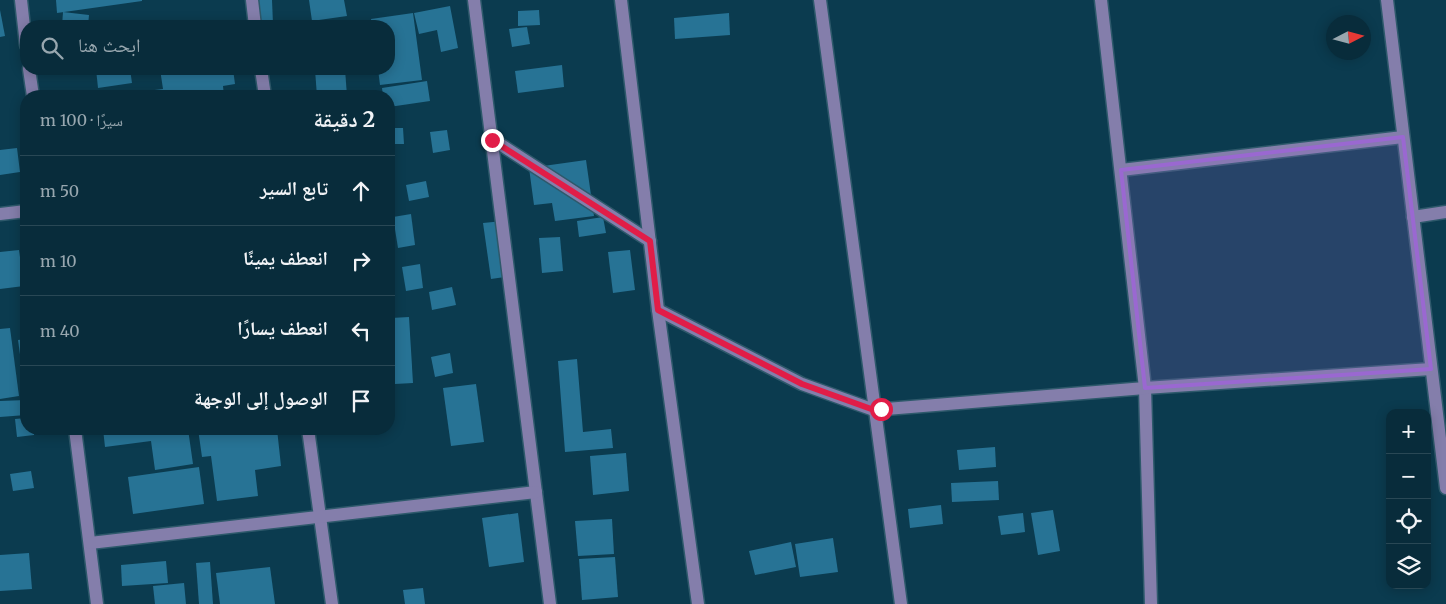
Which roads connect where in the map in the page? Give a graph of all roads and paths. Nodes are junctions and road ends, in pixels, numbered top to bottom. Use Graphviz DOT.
graph roads {
  1 [pos="20,0"];
  2 [pos="252,0"];
  3 [pos="474,0"];
  4 [pos="620,0"];
  5 [pos="820,0"];
  6 [pos="1101,0"];
  7 [pos="1387,0"];
  8 [pos="23,20"];
  9 [pos="254,20"];
  10 [pos="30,75"];
  11 [pos="262,75"];
  12 [pos="32,90"];
  13 [pos="263,90"];
  14 [pos="1402,137"];
  15 [pos="492,140"];
  16 [pos="1121,170"];
  17 [pos="20,212"];
  18 [pos="1446,212"];
  19 [pos="0,214"];
  20 [pos="1413,217"];
  21 [pos="650,241"];
  22 [pos="658,310"];
  23 [pos="1431,369"];
  24 [pos="1145,388"];
  25 [pos="874,410"];
  26 [pos="76,435"];
  27 [pos="309,435"];
  28 [pos="1446,488"];
  29 [pos="536,492"];
  30 [pos="320,517"];
  31 [pos="90,543"];
  32 [pos="98,604"];
  33 [pos="332,604"];
  34 [pos="550,604"];
  35 [pos="698,604"];
  36 [pos="901,604"];
  37 [pos="1151,604"];
  1 -- 8 [label="street"];
  2 -- 9 [label="street"];
  3 -- 15 [label="street"];
  4 -- 21 [label="street"];
  5 -- 25 [label="street"];
  6 -- 16 [label="street"];
  7 -- 14 [label="street"];
  10 -- 12 [label="street"];
  11 -- 13 [label="street"];
  14 -- 16 [label="street"];
  14 -- 20 [label="street"];
  15 -- 21 [label="street"];
  15 -- 29 [label="street"];
  16 -- 24 [label="street"];
  17 -- 19 [label="street"];
  18 -- 20 [label="street"];
  20 -- 23 [label="street"];
  21 -- 22 [label="street"];
  22 -- 25 [label="street"];
  22 -- 35 [label="street"];
  23 -- 24 [label="street"];
  23 -- 28 [label="street"];
  24 -- 25 [label="street"];
  24 -- 37 [label="street"];
  25 -- 36 [label="street"];
  26 -- 31 [label="street"];
  27 -- 30 [label="street"];
  29 -- 30 [label="street"];
  29 -- 34 [label="street"];
  30 -- 31 [label="street"];
  30 -- 33 [label="street"];
  31 -- 32 [label="street"];
}
